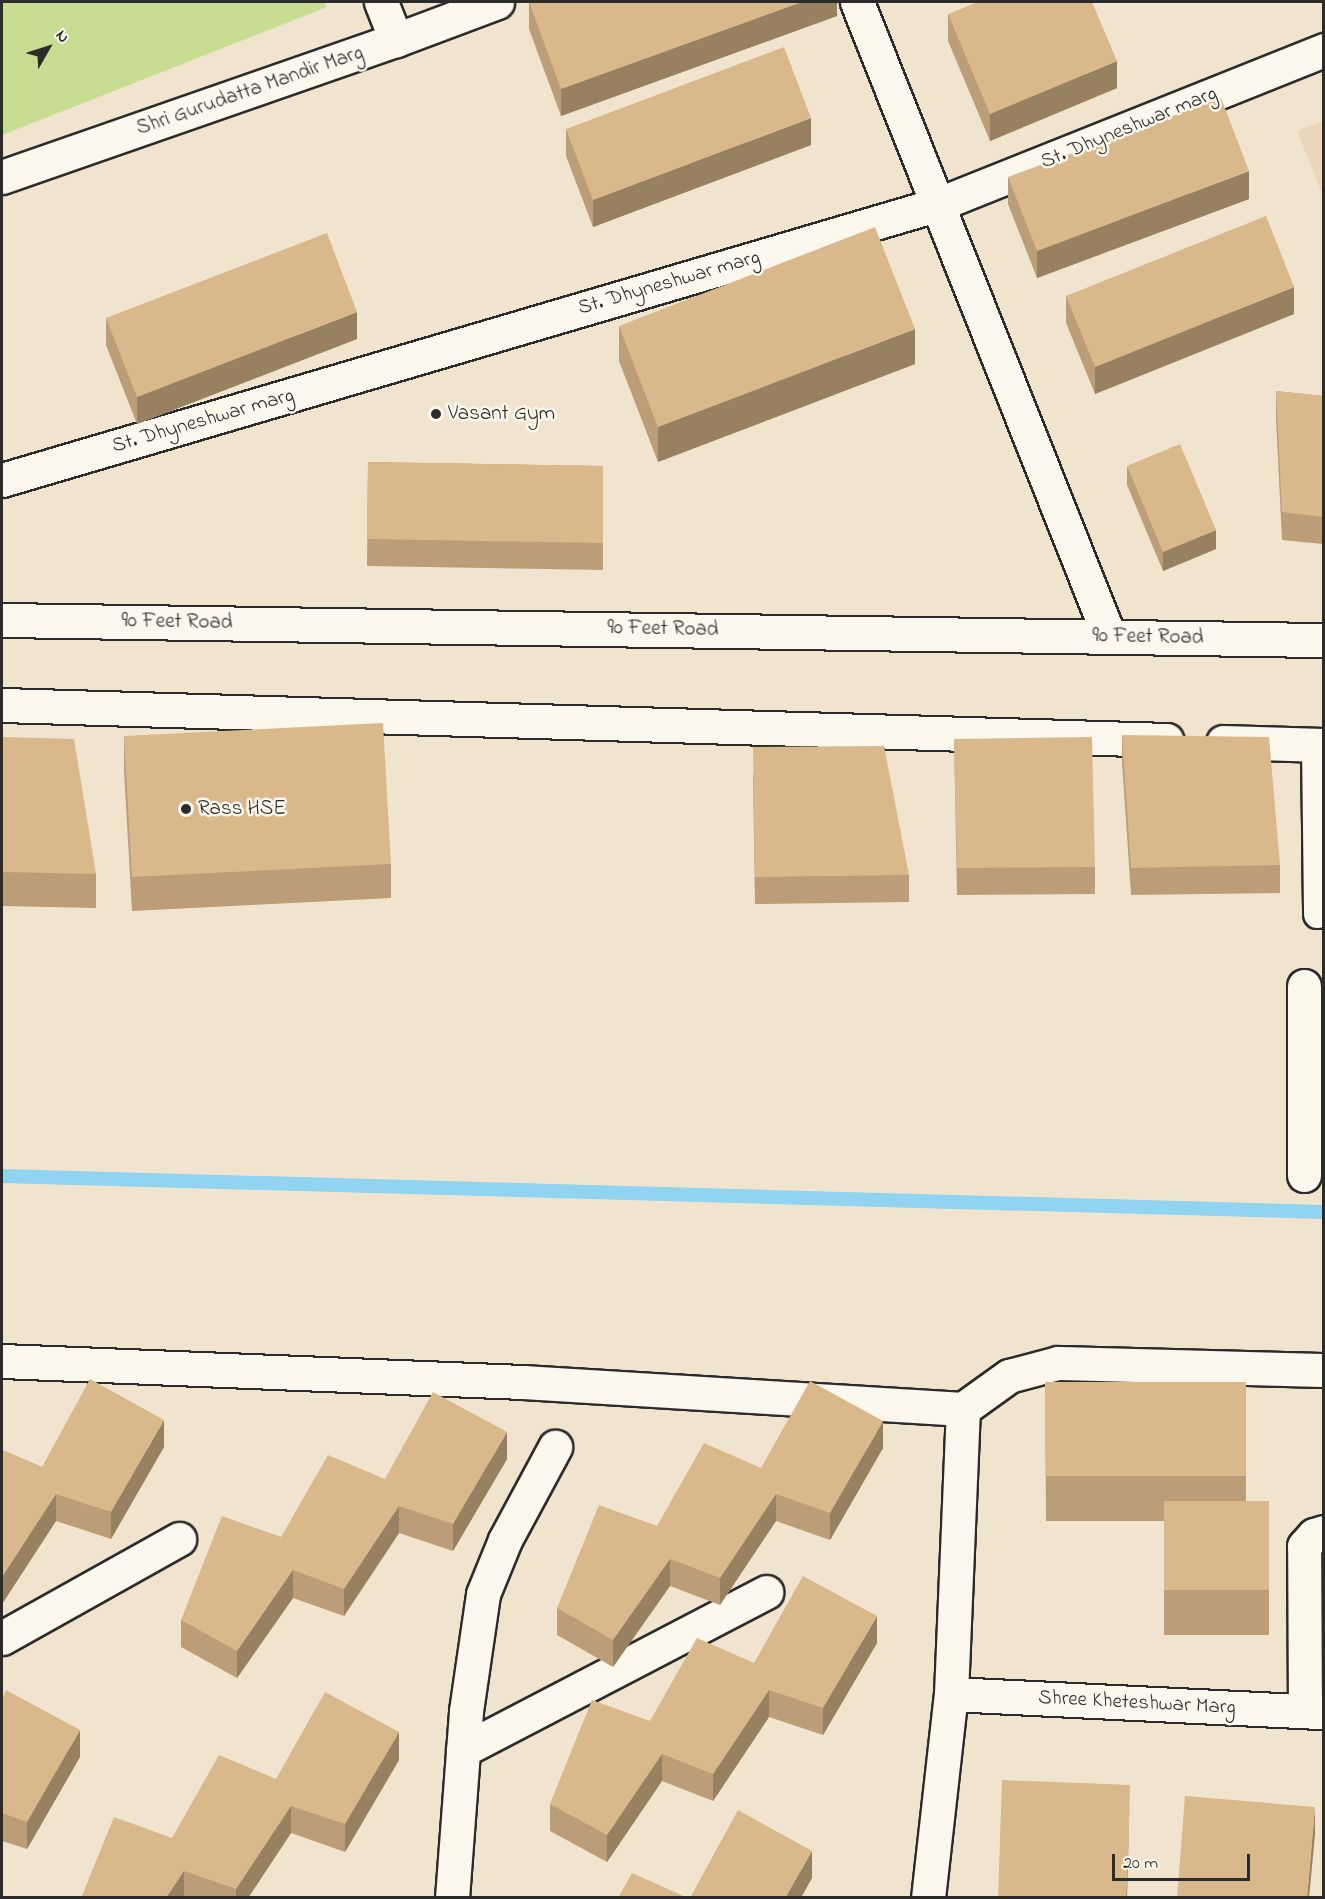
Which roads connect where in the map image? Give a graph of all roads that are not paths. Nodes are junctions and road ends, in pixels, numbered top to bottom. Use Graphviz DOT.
graph roads {
  1 [pos="381,2"];
  2 [pos="496,2"];
  3 [pos="857,2"];
  4 [pos="396,40"];
  5 [pos="1323,50"];
  6 [pos="2,177"];
  7 [pos="939,204"];
  8 [pos="2,480"];
  9 [pos="2,620"];
  10 [pos="1109,636"];
  11 [pos="1323,640"];
  12 [pos="2,705"];
  13 [pos="1319,745"];
  14 [pos="1317,914"];
  15 [pos="1304,986"];
  16 [pos="1304,1175"];
  17 [pos="2,1360"];
  18 [pos="1323,1370"];
  19 [pos="963,1409"];
  20 [pos="555,1447"];
  21 [pos="1323,1532"];
  22 [pos="179,1539"];
  23 [pos="766,1592"];
  24 [pos="2,1638"];
  25 [pos="1314,1656"];
  26 [pos="951,1694"];
  27 [pos="1314,1711"];
  28 [pos="464,1750"];
  29 [pos="452,1898"];
  30 [pos="928,1898"];
  1 -- 4 [label="street"];
  2 -- 4 [label="street, Shri Gurudatta Mandir Marg"];
  3 -- 7 [label="street"];
  4 -- 6 [label="street, Shri Gurudatta Mandir Marg"];
  5 -- 7 [label="street, St. Dhyneshwar marg"];
  7 -- 8 [label="street, St. Dhyneshwar marg"];
  7 -- 10 [label="street"];
  9 -- 10 [label="street, 90 Feet Road"];
  10 -- 11 [label="street, 90 Feet Road"];
  12 -- 13 [label="street"];
  13 -- 14 [label="lane"];
  15 -- 16 [label="street"];
  17 -- 19 [label="street"];
  18 -- 19 [label="street"];
  19 -- 26 [label="street"];
  20 -- 28 [label="street"];
  21 -- 25 [label="street"];
  22 -- 24 [label="street"];
  23 -- 28 [label="street"];
  25 -- 27 [label="street"];
  26 -- 27 [label="street, Shree Kheteshwar Marg"];
  26 -- 30 [label="street"];
  28 -- 29 [label="street"];
}
